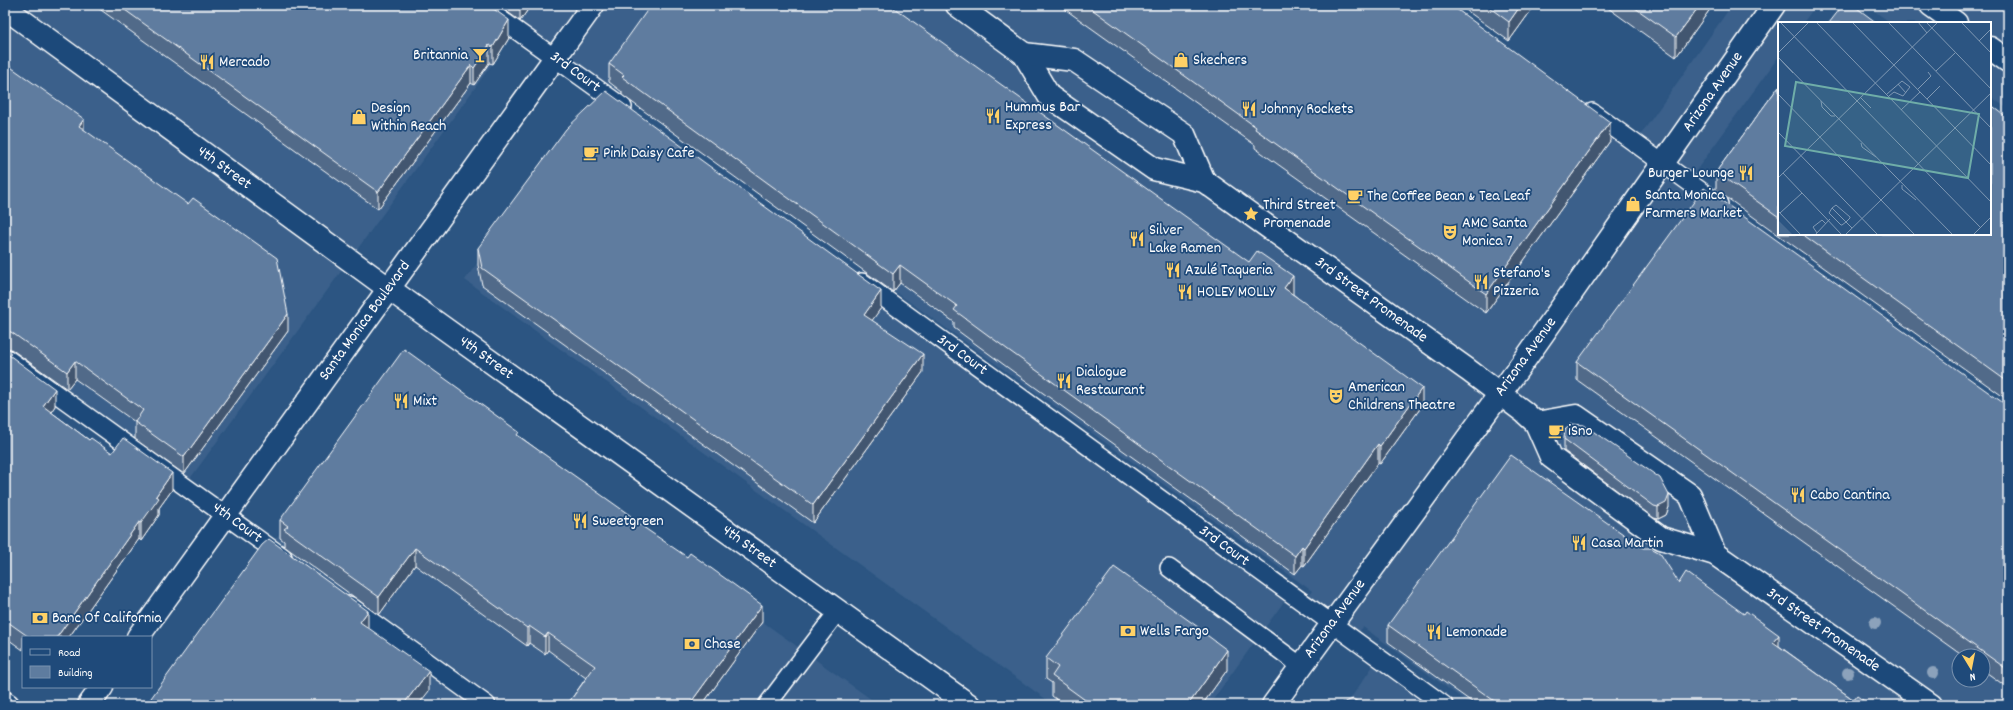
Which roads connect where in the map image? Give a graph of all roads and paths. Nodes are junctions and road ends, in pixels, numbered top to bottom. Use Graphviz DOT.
graph roads {
  1 [pos="481,5"];
  2 [pos="593,5"];
  3 [pos="957,5"];
  4 [pos="1774,5"];
  5 [pos="1931,5"];
  6 [pos="5,8"];
  7 [pos="1955,22"];
  8 [pos="1991,49"];
  9 [pos="1024,54"];
  10 [pos="555,57"];
  11 [pos="2008,61"];
  12 [pos="1576,101"];
  13 [pos="639,119"];
  14 [pos="1663,164"];
  15 [pos="1204,181"];
  16 [pos="1734,215"];
  17 [pos="852,274"];
  18 [pos="388,288"];
  19 [pos="5,357"];
  20 [pos="1498,394"];
  21 [pos="1536,423"];
  22 [pos="226,516"];
  23 [pos="1715,554"];
  24 [pos="296,566"];
  25 [pos="1169,568"];
  26 [pos="334,594"];
  27 [pos="838,610"];
  28 [pos="1331,624"];
  29 [pos="139,636"];
  30 [pos="1300,666"];
  31 [pos="101,688"];
  32 [pos="5,703"];
  33 [pos="8,705"];
  34 [pos="89,705"];
  35 [pos="487,705"];
  36 [pos="767,705"];
  37 [pos="969,705"];
  38 [pos="1273,705"];
  39 [pos="1444,705"];
  40 [pos="1931,705"];
  1 -- 10 [label="lane, 3rd Court"];
  2 -- 10 [label="street, Santa Monica Boulevard"];
  3 -- 9 [label="street, 3rd Street Promenade"];
  4 -- 14 [label="street, Arizona Avenue"];
  5 -- 7 [label="street"];
  6 -- 18 [label="street, 4th Street"];
  8 -- 11 [label="street"];
  9 -- 15 [label="street, 3rd Street Promenade"];
  9 -- 15 [label="street, 3rd Street Promenade"];
  10 -- 13 [label="lane, 3rd Court"];
  10 -- 18 [label="street, Santa Monica Boulevard"];
  12 -- 14 [label="lane"];
  14 -- 16 [label="lane"];
  14 -- 20 [label="street, Arizona Avenue"];
  15 -- 20 [label="street, 3rd Street Promenade"];
  17 -- 28 [label="lane, 3rd Court"];
  18 -- 22 [label="street, Santa Monica Boulevard"];
  18 -- 27 [label="street, 4th Street"];
  19 -- 22 [label="lane, 4th Court"];
  20 -- 21 [label="street, 3rd Street Promenade"];
  20 -- 28 [label="street, Arizona Avenue"];
  21 -- 23 [label="street, 3rd Street Promenade"];
  21 -- 23 [label="street"];
  22 -- 24 [label="lane, 4th Court"];
  22 -- 29 [label="street, Santa Monica Boulevard"];
  23 -- 40 [label="street, 3rd Street Promenade"];
  25 -- 30 [label="lane"];
  26 -- 35 [label="lane"];
  27 -- 36 [label="lane"];
  27 -- 37 [label="street, 4th Street"];
  28 -- 30 [label="street, Arizona Avenue"];
  28 -- 39 [label="lane, 3rd Court"];
  30 -- 38 [label="street, Arizona Avenue"];
  31 -- 34 [label="street"];
  32 -- 33 [label="street"];
}
